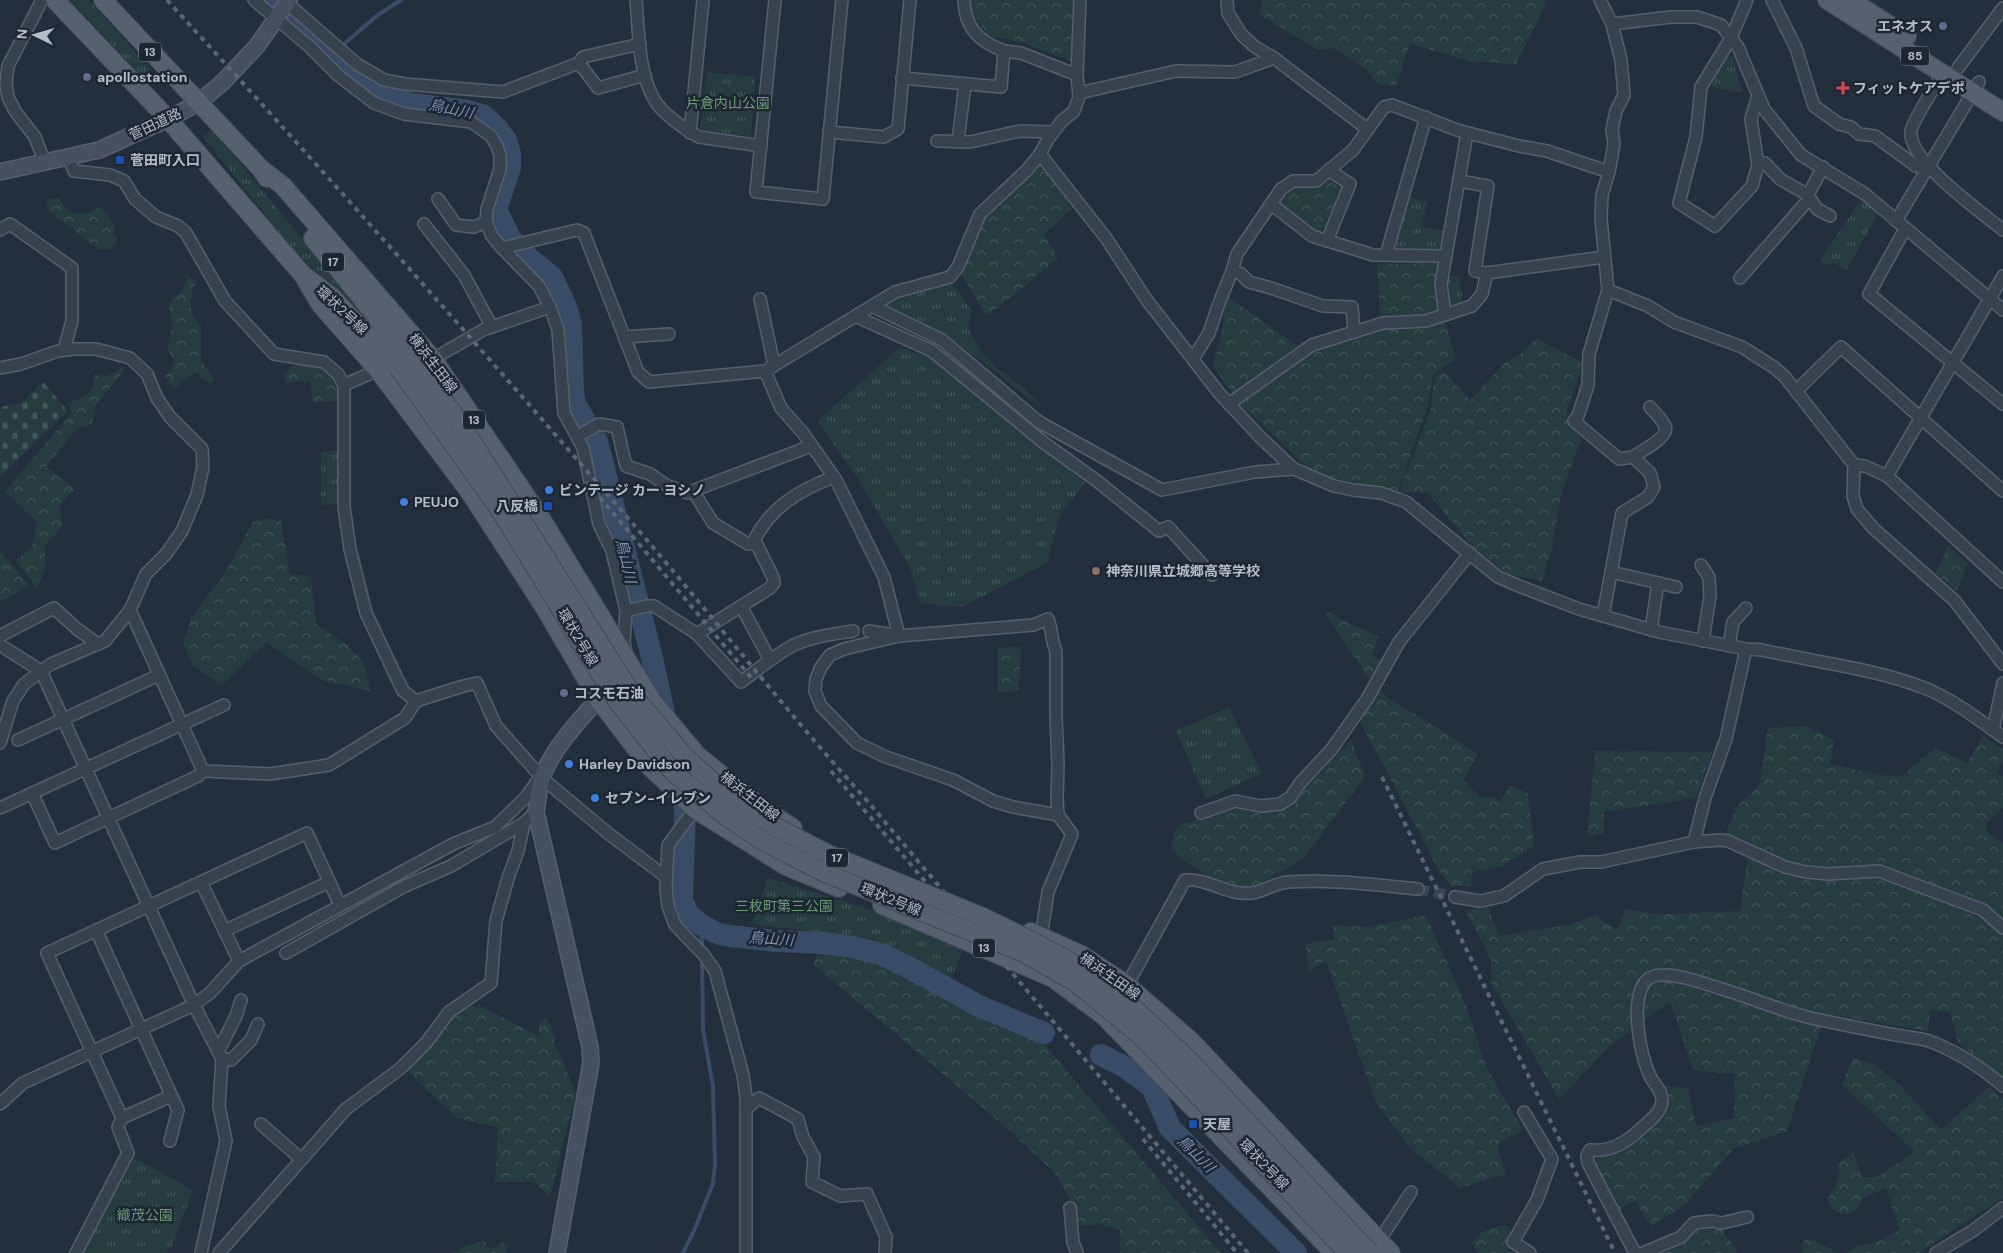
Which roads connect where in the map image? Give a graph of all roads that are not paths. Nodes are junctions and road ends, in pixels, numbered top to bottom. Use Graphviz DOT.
graph roads {
  1 [pos="42,0"];
  2 [pos="55,0"];
  3 [pos="103,0"];
  4 [pos="254,0"];
  5 [pos="636,0"];
  6 [pos="703,0"];
  7 [pos="775,0"];
  8 [pos="842,0"];
  9 [pos="910,0"];
  10 [pos="964,0"];
  11 [pos="1080,0"];
  12 [pos="1227,0"];
  13 [pos="1600,0"];
  14 [pos="1747,0"];
  15 [pos="1772,0"];
  16 [pos="1827,0"];
  17 [pos="1850,0"];
  18 [pos="287,3"];
  19 [pos="2003,8"];
  20 [pos="276,18"];
  21 [pos="1612,24"];
  22 [pos="1731,38"];
  23 [pos="640,44"];
  24 [pos="1004,51"];
  25 [pos="1274,58"];
  26 [pos="579,63"];
  27 [pos="1950,71"];
  28 [pos="645,75"];
  29 [pos="1077,75"];
  30 [pos="902,78"];
  31 [pos="965,84"];
  32 [pos="1976,88"];
  33 [pos="1079,93"];
  34 [pos="1758,95"];
  35 [pos="2003,98"];
  36 [pos="198,103"];
  37 [pos="2003,112"];
  38 [pos="1426,117"];
  39 [pos="168,119"];
  40 [pos="1367,129"];
  41 [pos="829,132"];
  42 [pos="1053,132"];
  43 [pos="690,133"];
  44 [pos="1467,133"];
  45 [pos="938,140"];
  46 [pos="958,142"];
  47 [pos="761,146"];
  48 [pos="1040,154"];
  49 [pos="69,158"];
  50 [pos="45,162"];
  51 [pos="1758,163"];
  52 [pos="1823,168"];
  53 [pos="1929,168"];
  54 [pos="260,169"];
  55 [pos="1329,170"];
  56 [pos="0,172"];
  57 [pos="1609,172"];
  58 [pos="1459,181"];
  59 [pos="1808,197"];
  60 [pos="438,199"];
  61 [pos="1271,204"];
  62 [pos="1830,216"];
  63 [pos="486,222"];
  64 [pos="424,224"];
  65 [pos="1901,225"];
  66 [pos="0,230"];
  67 [pos="2003,230"];
  68 [pos="1327,240"];
  69 [pos="513,246"];
  70 [pos="1386,255"];
  71 [pos="1446,256"];
  72 [pos="1604,257"];
  73 [pos="1232,271"];
  74 [pos="1487,273"];
  75 [pos="303,275"];
  76 [pos="2003,276"];
  77 [pos="1740,278"];
  78 [pos="1608,290"];
  79 [pos="760,299"];
  80 [pos="1990,299"];
  81 [pos="550,306"];
  82 [pos="872,306"];
  83 [pos="2003,310"];
  84 [pos="1445,315"];
  85 [pos="856,316"];
  86 [pos="492,326"];
  87 [pos="1354,332"];
  88 [pos="670,334"];
  89 [pos="624,337"];
  90 [pos="64,350"];
  91 [pos="433,359"];
  92 [pos="1193,359"];
  93 [pos="403,360"];
  94 [pos="1953,362"];
  95 [pos="0,368"];
  96 [pos="770,368"];
  97 [pos="378,370"];
  98 [pos="344,385"];
  99 [pos="1796,391"];
  100 [pos="1229,404"];
  101 [pos="2003,404"];
  102 [pos="1650,407"];
  103 [pos="1921,418"];
  104 [pos="578,436"];
  105 [pos="811,446"];
  106 [pos="1633,457"];
  107 [pos="1854,465"];
  108 [pos="1294,470"];
  109 [pos="1887,476"];
  110 [pos="834,477"];
  111 [pos="693,491"];
  112 [pos="2003,491"];
  113 [pos="753,542"];
  114 [pos="1470,553"];
  115 [pos="1701,565"];
  116 [pos="1611,572"];
  117 [pos="1212,575"];
  118 [pos="2003,582"];
  119 [pos="1658,583"];
  120 [pos="1676,587"];
  121 [pos="741,606"];
  122 [pos="1746,608"];
  123 [pos="130,610"];
  124 [pos="626,611"];
  125 [pos="1603,616"];
  126 [pos="1651,630"];
  127 [pos="854,631"];
  128 [pos="869,631"];
  129 [pos="697,634"];
  130 [pos="0,636"];
  131 [pos="900,636"];
  132 [pos="1703,641"];
  133 [pos="98,644"];
  134 [pos="0,645"];
  135 [pos="1729,646"];
  136 [pos="1746,649"];
  137 [pos="770,660"];
  138 [pos="2002,660"];
  139 [pos="628,664"];
  140 [pos="41,671"];
  141 [pos="159,675"];
  142 [pos="2003,682"];
  143 [pos="598,699"];
  144 [pos="416,701"];
  145 [pos="224,705"];
  146 [pos="63,719"];
  147 [pos="182,725"];
  148 [pos="2,727"];
  149 [pos="1998,733"];
  150 [pos="18,740"];
  151 [pos="0,743"];
  152 [pos="86,769"];
  153 [pos="203,772"];
  154 [pos="544,774"];
  155 [pos="724,777"];
  156 [pos="32,794"];
  157 [pos="0,808"];
  158 [pos="695,809"];
  159 [pos="536,812"];
  160 [pos="1201,813"];
  161 [pos="1058,815"];
  162 [pos="108,818"];
  163 [pos="524,822"];
  164 [pos="1694,842"];
  165 [pos="666,877"];
  166 [pos="201,882"];
  167 [pos="329,882"];
  168 [pos="1418,889"];
  169 [pos="1455,897"];
  170 [pos="149,906"];
  171 [pos="340,906"];
  172 [pos="2003,928"];
  173 [pos="96,930"];
  174 [pos="224,931"];
  175 [pos="1041,937"];
  176 [pos="286,953"];
  177 [pos="239,961"];
  178 [pos="1127,985"];
  179 [pos="241,1000"];
  180 [pos="194,1005"];
  181 [pos="258,1024"];
  182 [pos="140,1029"];
  183 [pos="92,1051"];
  184 [pos="220,1056"];
  185 [pos="2003,1086"];
  186 [pos="171,1096"];
  187 [pos="0,1104"];
  188 [pos="746,1109"];
  189 [pos="1524,1112"];
  190 [pos="122,1118"];
  191 [pos="261,1124"];
  192 [pos="170,1141"];
  193 [pos="302,1159"];
  194 [pos="1411,1192"];
  195 [pos="1070,1208"];
  196 [pos="2003,1208"];
  197 [pos="1747,1217"];
  198 [pos="1380,1249"];
  199 [pos="76,1253"];
  200 [pos="201,1253"];
  201 [pos="219,1253"];
  202 [pos="557,1253"];
  203 [pos="746,1253"];
  204 [pos="885,1253"];
  205 [pos="1077,1253"];
  206 [pos="1334,1253"];
  207 [pos="1348,1253"];
  208 [pos="1530,1253"];
  209 [pos="1635,1253"];
  210 [pos="1644,1253"];
  211 [pos="1936,1253"];
  1 -- 50 [label="street"];
  2 -- 39 [label="main road, 環状2号線 / 13"];
  3 -- 36 [label="main road, 環状2号線 / 13"];
  4 -- 20 [label="street"];
  5 -- 23 [label="street"];
  6 -- 43 [label="street"];
  7 -- 47 [label="street"];
  8 -- 41 [label="street"];
  9 -- 30 [label="street"];
  10 -- 24 [label="street"];
  11 -- 29 [label="street"];
  12 -- 25 [label="street"];
  13 -- 21 [label="street"];
  14 -- 22 [label="street"];
  15 -- 53 [label="street"];
  16 -- 27 [label="main road, 85"];
  17 -- 27 [label="main road, 85"];
  18 -- 20 [label="street, 菅田道路"];
  18 -- 26 [label="street"];
  19 -- 27 [label="street"];
  20 -- 36 [label="street, 菅田道路"];
  20 -- 63 [label="street"];
  21 -- 22 [label="street"];
  21 -- 57 [label="street"];
  22 -- 34 [label="street"];
  22 -- 51 [label="street"];
  23 -- 26 [label="street"];
  23 -- 28 [label="street"];
  24 -- 29 [label="street"];
  24 -- 31 [label="street"];
  25 -- 33 [label="street"];
  25 -- 40 [label="street"];
  26 -- 28 [label="street"];
  27 -- 32 [label="main road, 85"];
  27 -- 53 [label="street"];
  28 -- 43 [label="street"];
  29 -- 33 [label="street"];
  30 -- 31 [label="street"];
  30 -- 41 [label="street"];
  31 -- 46 [label="street"];
  32 -- 35 [label="main road, 85"];
  32 -- 37 [label="main road, 85"];
  32 -- 53 [label="street"];
  33 -- 42 [label="street"];
  34 -- 51 [label="street"];
  34 -- 52 [label="street"];
  36 -- 39 [label="street, 菅田道路"];
  36 -- 54 [label="main road, 環状2号線 / 13"];
  38 -- 40 [label="street"];
  38 -- 44 [label="street"];
  38 -- 70 [label="street"];
  39 -- 49 [label="street, 菅田道路"];
  39 -- 75 [label="main road, 環状2号線 / 13"];
  40 -- 55 [label="street"];
  41 -- 47 [label="street"];
  42 -- 46 [label="street"];
  42 -- 48 [label="street"];
  43 -- 47 [label="street"];
  44 -- 57 [label="street"];
  44 -- 58 [label="street"];
  45 -- 46 [label="street"];
  48 -- 82 [label="street"];
  48 -- 92 [label="street"];
  49 -- 50 [label="street, 菅田道路"];
  49 -- 98 [label="street"];
  50 -- 56 [label="street, 菅田道路"];
  51 -- 59 [label="street"];
  52 -- 59 [label="street"];
  52 -- 65 [label="street"];
  53 -- 65 [label="street"];
  53 -- 67 [label="street"];
  54 -- 91 [label="main road, 横浜生田線 / 13"];
  54 -- 93 [label="main road, 環状2号線 / 17"];
  55 -- 61 [label="street"];
  55 -- 68 [label="street"];
  57 -- 72 [label="street"];
  58 -- 71 [label="street"];
  58 -- 74 [label="street"];
  59 -- 62 [label="street"];
  59 -- 77 [label="street"];
  60 -- 63 [label="street"];
  61 -- 68 [label="street"];
  61 -- 73 [label="street"];
  63 -- 69 [label="street"];
  64 -- 86 [label="street"];
  65 -- 80 [label="street"];
  65 -- 94 [label="street"];
  66 -- 90 [label="street"];
  68 -- 70 [label="street"];
  69 -- 81 [label="street"];
  69 -- 89 [label="street"];
  70 -- 71 [label="street"];
  71 -- 84 [label="street"];
  72 -- 74 [label="street"];
  72 -- 78 [label="street"];
  73 -- 87 [label="street"];
  73 -- 92 [label="street"];
  74 -- 84 [label="street"];
  75 -- 93 [label="main road, 環状2号線 / 17"];
  75 -- 97 [label="main road, 13"];
  76 -- 80 [label="street"];
  78 -- 99 [label="street"];
  78 -- 106 [label="street"];
  79 -- 96 [label="street"];
  80 -- 83 [label="street"];
  80 -- 94 [label="street"];
  81 -- 86 [label="street"];
  81 -- 104 [label="street"];
  82 -- 85 [label="street"];
  82 -- 108 [label="street"];
  84 -- 87 [label="street"];
  85 -- 96 [label="street"];
  85 -- 117 [label="street"];
  86 -- 91 [label="street"];
  87 -- 100 [label="street"];
  88 -- 89 [label="street"];
  89 -- 96 [label="street"];
  90 -- 95 [label="street"];
  90 -- 123 [label="street"];
  91 -- 139 [label="main road, 横浜生田線 / 13"];
  92 -- 100 [label="street"];
  93 -- 198 [label="main road, 環状2号線 / 17, bridge"];
  93 -- 207 [label="main road, 環状2号線 / 17, bridge"];
  94 -- 101 [label="street"];
  94 -- 103 [label="street"];
  96 -- 105 [label="street"];
  97 -- 98 [label="street"];
  97 -- 143 [label="main road, 13"];
  98 -- 144 [label="street"];
  99 -- 103 [label="street"];
  99 -- 107 [label="street"];
  100 -- 108 [label="street"];
  102 -- 106 [label="street"];
  103 -- 109 [label="street"];
  103 -- 112 [label="street"];
  104 -- 111 [label="street"];
  104 -- 124 [label="street"];
  105 -- 110 [label="street"];
  105 -- 111 [label="street"];
  106 -- 116 [label="street"];
  107 -- 109 [label="street"];
  107 -- 138 [label="street"];
  108 -- 114 [label="street"];
  109 -- 118 [label="street"];
  110 -- 113 [label="street"];
  110 -- 131 [label="street"];
  111 -- 113 [label="street"];
  113 -- 121 [label="street"];
  114 -- 125 [label="street"];
  114 -- 160 [label="street"];
  115 -- 132 [label="street"];
  116 -- 119 [label="street"];
  116 -- 125 [label="street"];
  119 -- 120 [label="street"];
  119 -- 126 [label="street"];
  121 -- 129 [label="street"];
  121 -- 137 [label="street"];
  122 -- 135 [label="street"];
  123 -- 133 [label="street"];
  123 -- 141 [label="street"];
  124 -- 129 [label="street"];
  124 -- 139 [label="street"];
  125 -- 126 [label="street"];
  126 -- 132 [label="street"];
  127 -- 137 [label="street"];
  128 -- 131 [label="street"];
  129 -- 137 [label="street"];
  130 -- 133 [label="street"];
  131 -- 161 [label="street"];
  131 -- 161 [label="street"];
  132 -- 135 [label="street"];
  133 -- 140 [label="street"];
  134 -- 140 [label="street"];
  135 -- 136 [label="street"];
  136 -- 149 [label="street"];
  136 -- 164 [label="street"];
  139 -- 143 [label="street"];
  139 -- 155 [label="main road, 横浜生田線 / 13"];
  140 -- 146 [label="street"];
  140 -- 148 [label="street"];
  141 -- 146 [label="street"];
  141 -- 147 [label="street"];
  142 -- 149 [label="street"];
  143 -- 154 [label="street"];
  143 -- 158 [label="main road, 13"];
  144 -- 153 [label="street"];
  144 -- 154 [label="street"];
  145 -- 147 [label="street"];
  146 -- 150 [label="street"];
  146 -- 152 [label="street"];
  147 -- 152 [label="street"];
  147 -- 153 [label="street"];
  148 -- 151 [label="street"];
  152 -- 156 [label="street"];
  152 -- 162 [label="street"];
  153 -- 162 [label="street"];
  154 -- 159 [label="street"];
  154 -- 165 [label="street"];
  154 -- 171 [label="street"];
  155 -- 158 [label="street"];
  155 -- 175 [label="main road, 横浜生田線 / 13"];
  156 -- 157 [label="street"];
  156 -- 162 [label="street"];
  158 -- 165 [label="street"];
  158 -- 206 [label="main road, 13"];
  159 -- 163 [label="street"];
  159 -- 202 [label="street"];
  161 -- 175 [label="street"];
  162 -- 170 [label="street"];
  163 -- 176 [label="street"];
  163 -- 193 [label="street"];
  164 -- 169 [label="street"];
  164 -- 172 [label="street"];
  165 -- 188 [label="street"];
  166 -- 167 [label="street"];
  166 -- 170 [label="street"];
  166 -- 174 [label="street"];
  167 -- 171 [label="street"];
  167 -- 174 [label="street"];
  168 -- 178 [label="street"];
  170 -- 173 [label="street"];
  170 -- 180 [label="street"];
  171 -- 177 [label="street"];
  173 -- 182 [label="street"];
  173 -- 183 [label="street"];
  174 -- 177 [label="street"];
  175 -- 178 [label="main road, 横浜生田線 / 13"];
  177 -- 180 [label="street"];
  178 -- 198 [label="main road, 横浜生田線 / 13"];
  179 -- 184 [label="street"];
  180 -- 182 [label="street"];
  180 -- 184 [label="street"];
  181 -- 184 [label="street"];
  182 -- 183 [label="street"];
  182 -- 186 [label="street"];
  183 -- 187 [label="street"];
  183 -- 190 [label="street"];
  184 -- 200 [label="street"];
  185 -- 209 [label="street"];
  186 -- 190 [label="street"];
  186 -- 192 [label="street"];
  188 -- 203 [label="street"];
  188 -- 204 [label="street"];
  189 -- 208 [label="street"];
  190 -- 199 [label="street"];
  191 -- 193 [label="street"];
  193 -- 201 [label="street"];
  194 -- 198 [label="street"];
  195 -- 205 [label="street"];
  196 -- 211 [label="street"];
  197 -- 210 [label="street"];
}
